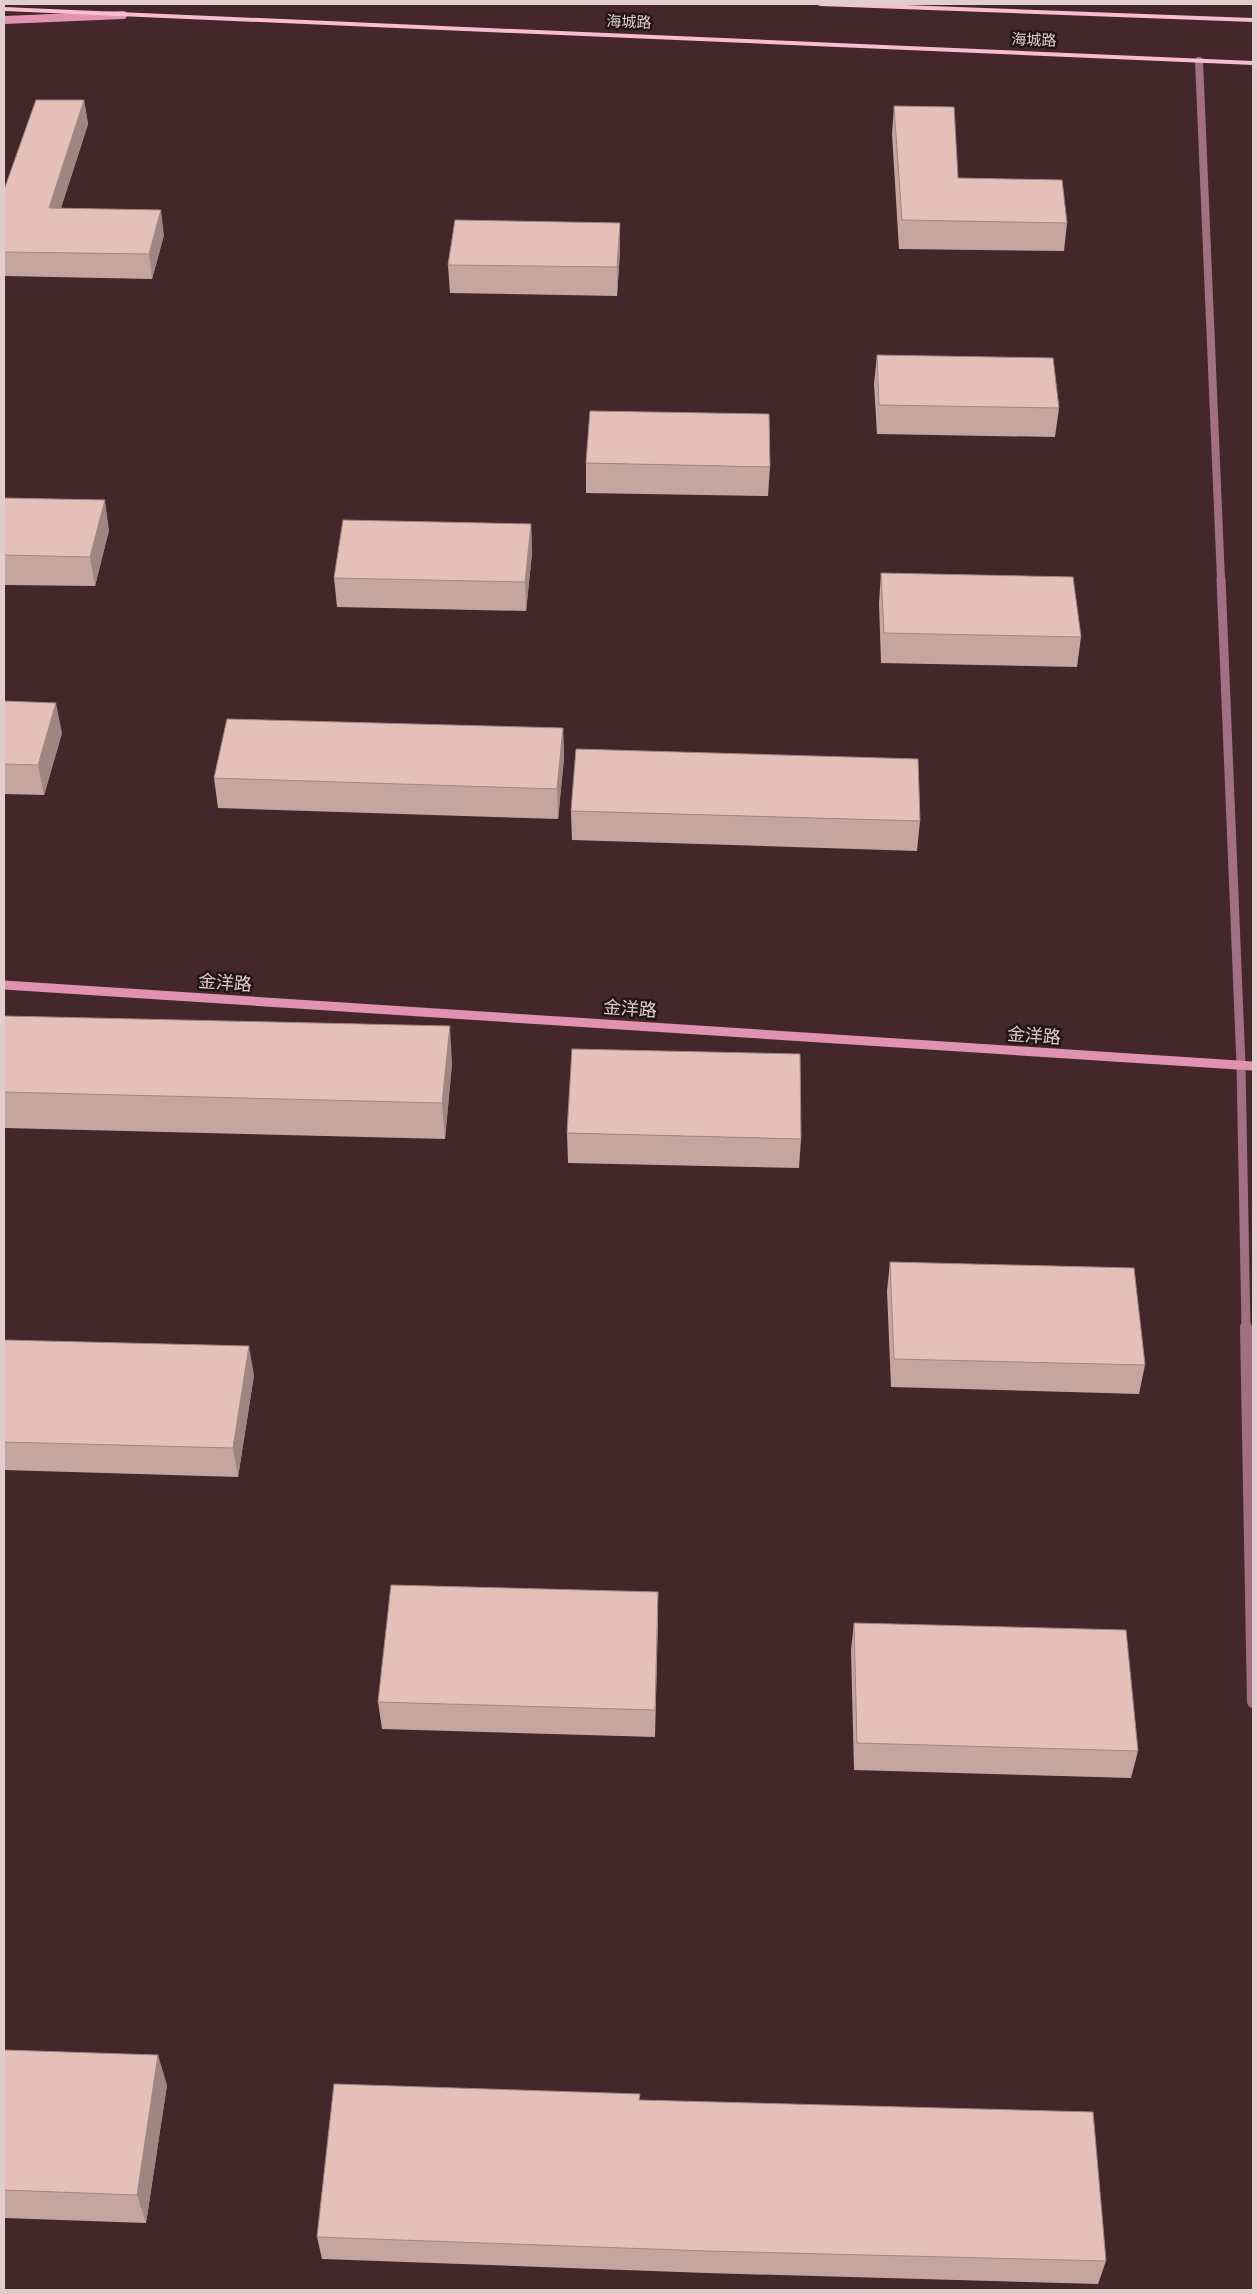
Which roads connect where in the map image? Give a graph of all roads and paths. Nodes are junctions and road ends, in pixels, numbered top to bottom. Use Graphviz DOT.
graph roads {
  1 [pos="820,4"];
  2 [pos="4,9"];
  3 [pos="133,14"];
  4 [pos="4,20"];
  5 [pos="1253,20"];
  6 [pos="1199,61"];
  7 [pos="1253,63"];
  8 [pos="4,985"];
  9 [pos="1241,1065"];
  10 [pos="1253,1066"];
  11 [pos="1253,1702"];
  1 -- 5 [label="main road, 海城路"];
  2 -- 3 [label="main road, 海城路"];
  3 -- 4 [label="street"];
  3 -- 6 [label="main road, 海城路"];
  6 -- 7 [label="main road, 海城路"];
  6 -- 9 [label="street"];
  8 -- 9 [label="street, 金洋路"];
  9 -- 10 [label="street, 金洋路"];
  9 -- 11 [label="street"];
}
